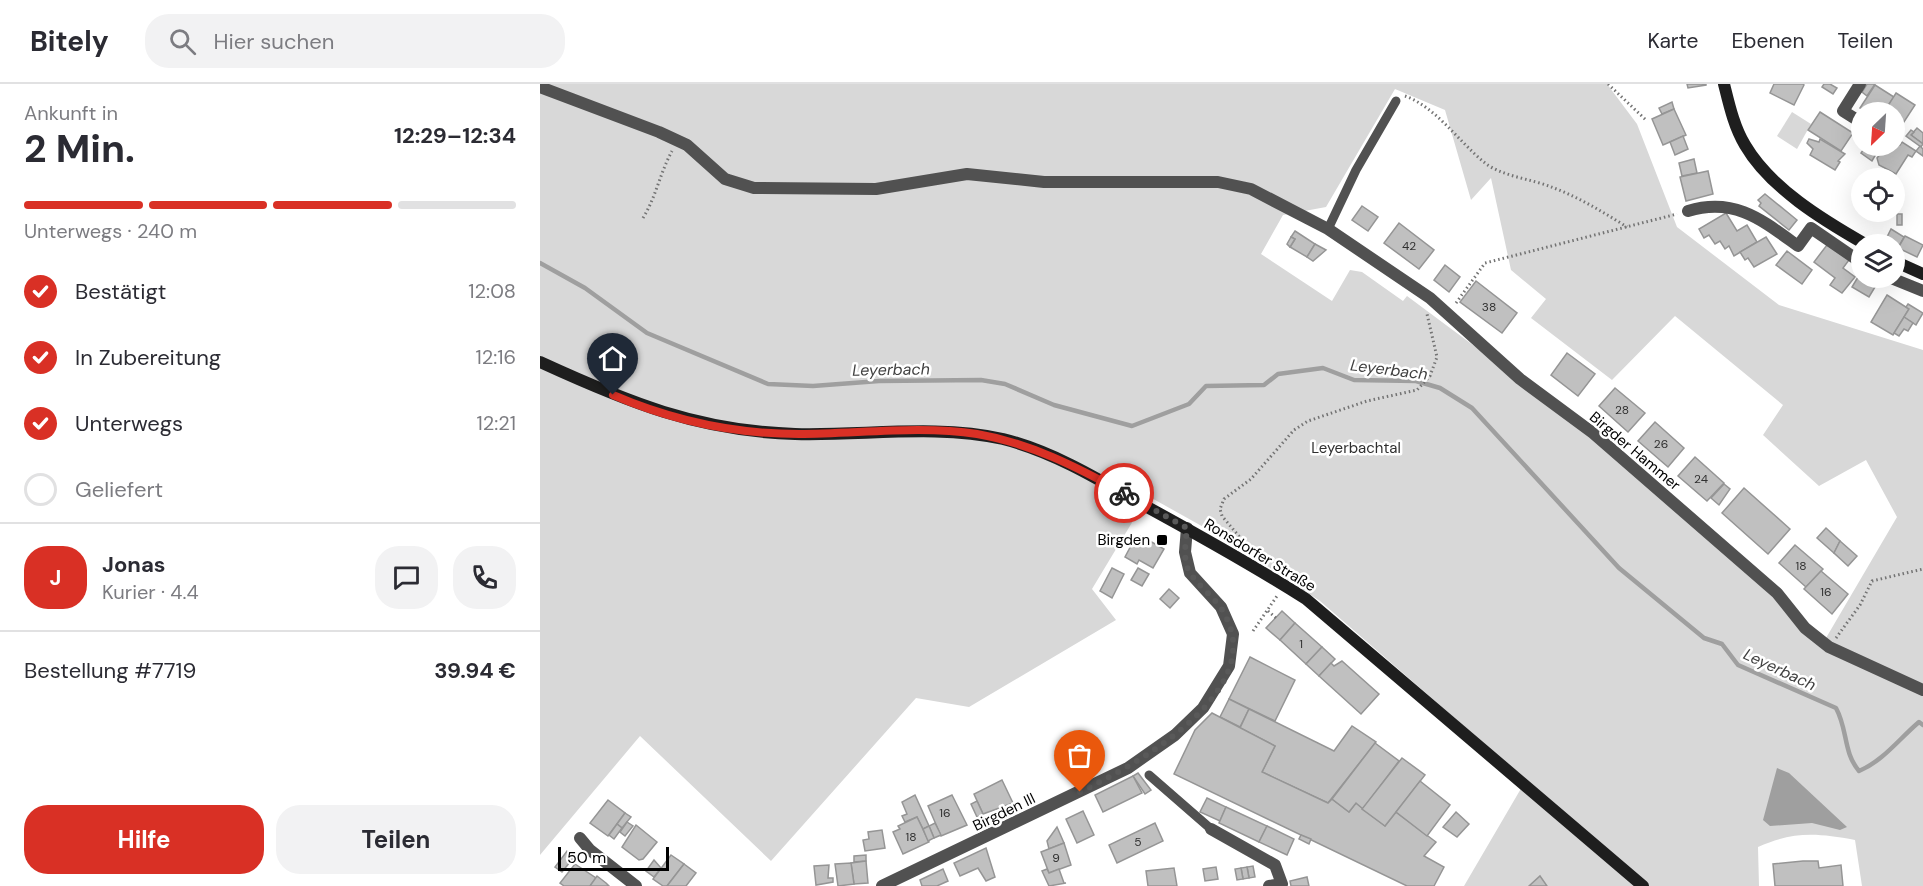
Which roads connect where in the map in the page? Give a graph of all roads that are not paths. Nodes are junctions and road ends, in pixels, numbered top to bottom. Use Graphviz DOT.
graph roads {
  1 [pos="1724,84"];
  2 [pos="1860,84"];
  3 [pos="540,87"];
  4 [pos="1396,101"];
  5 [pos="1851,116"];
  6 [pos="1688,211"];
  7 [pos="1328,230"];
  8 [pos="1851,234"];
  9 [pos="1851,255"];
  10 [pos="1905,266"];
  11 [pos="1923,274"];
  12 [pos="1905,284"];
  13 [pos="1923,291"];
  14 [pos="540,362"];
  15 [pos="1187,528"];
  16 [pos="1923,690"];
  17 [pos="1149,775"];
  18 [pos="1211,829"];
  19 [pos="580,838"];
  20 [pos="897,883"];
  21 [pos="636,886"];
  22 [pos="882,886"];
  23 [pos="1269,886"];
  24 [pos="1642,886"];
  1 -- 8 [label="main road"];
  2 -- 5 [label="street"];
  3 -- 7 [label="street, Birgder Hammer"];
  4 -- 7 [label="lane"];
  6 -- 9 [label="street"];
  7 -- 16 [label="street, Birgder Hammer"];
  10 -- 11 [label="main road"];
  12 -- 13 [label="street"];
  14 -- 15 [label="main road, Ronsdorfer Straße"];
  15 -- 20 [label="street, Birgden III"];
  15 -- 24 [label="main road, Ronsdorfer Straße"];
  17 -- 18 [label="lane"];
  18 -- 23 [label="street"];
  19 -- 21 [label="street"];
  20 -- 22 [label="street, Birgden III"];
}
